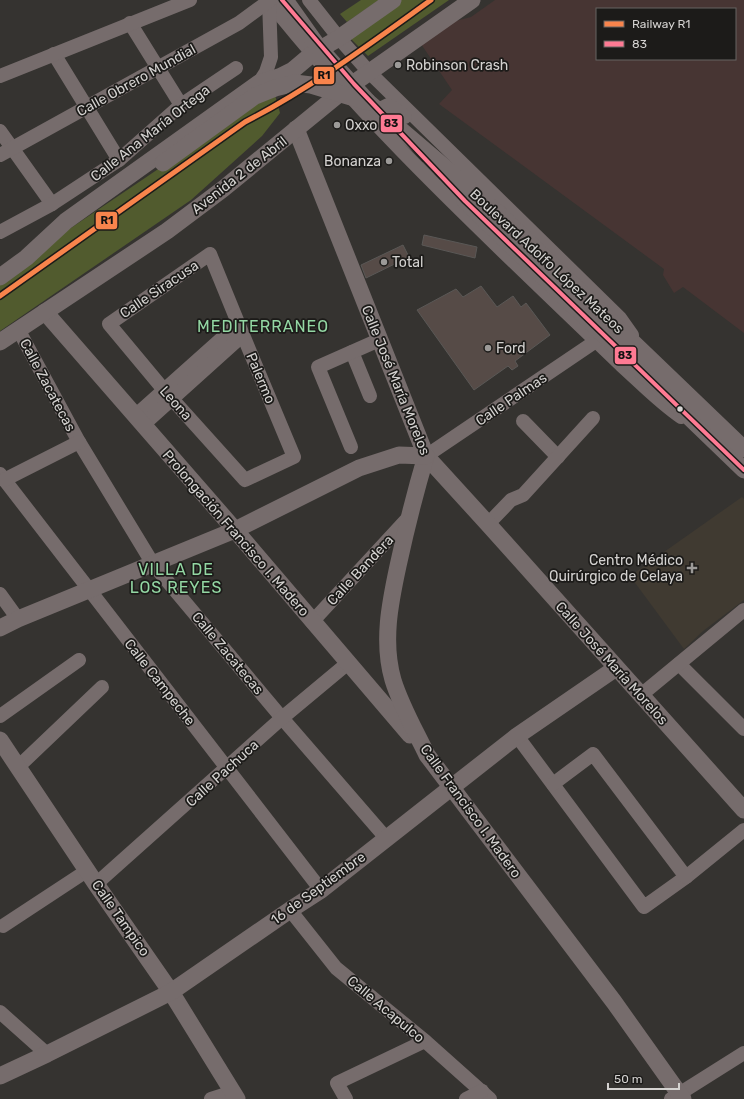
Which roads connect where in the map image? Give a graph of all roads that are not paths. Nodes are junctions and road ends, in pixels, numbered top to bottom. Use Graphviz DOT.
graph roads {
  1 [pos="190,0"];
  2 [pos="274,0"];
  3 [pos="309,0"];
  4 [pos="393,0"];
  5 [pos="472,0"];
  6 [pos="130,23"];
  7 [pos="339,38"];
  8 [pos="54,54"];
  9 [pos="312,54"];
  10 [pos="236,68"];
  11 [pos="158,69"];
  12 [pos="369,72"];
  13 [pos="0,76"];
  14 [pos="259,83"];
  15 [pos="344,90"];
  16 [pos="368,102"];
  17 [pos="181,105"];
  18 [pos="87,108"];
  19 [pos="296,129"];
  20 [pos="0,131"];
  21 [pos="399,147"];
  22 [pos="13,149"];
  23 [pos="0,155"];
  24 [pos="119,160"];
  25 [pos="460,161"];
  26 [pos="465,201"];
  27 [pos="52,204"];
  28 [pos="0,232"];
  29 [pos="210,254"];
  30 [pos="26,258"];
  31 [pos="0,277"];
  32 [pos="45,312"];
  33 [pos="108,324"];
  34 [pos="18,329"];
  35 [pos="240,330"];
  36 [pos="379,340"];
  37 [pos="596,341"];
  38 [pos="0,342"];
  39 [pos="642,351"];
  40 [pos="352,352"];
  41 [pos="168,394"];
  42 [pos="370,396"];
  43 [pos="593,418"];
  44 [pos="139,420"];
  45 [pos="523,421"];
  46 [pos="706,434"];
  47 [pos="79,442"];
  48 [pos="351,447"];
  49 [pos="744,449"];
  50 [pos="426,456"];
  51 [pos="558,457"];
  52 [pos="744,470"];
  53 [pos="2,477"];
  54 [pos="245,480"];
  55 [pos="408,518"];
  56 [pos="488,524"];
  57 [pos="235,530"];
  58 [pos="154,564"];
  59 [pos="89,590"];
  60 [pos="0,594"];
  61 [pos="744,610"];
  62 [pos="18,619"];
  63 [pos="312,622"];
  64 [pos="0,628"];
  65 [pos="79,660"];
  66 [pos="348,663"];
  67 [pos="679,664"];
  68 [pos="616,668"];
  69 [pos="102,687"];
  70 [pos="641,695"];
  71 [pos="0,716"];
  72 [pos="282,718"];
  73 [pos="741,722"];
  74 [pos="517,736"];
  75 [pos="0,740"];
  76 [pos="427,755"];
  77 [pos="18,767"];
  78 [pos="227,768"];
  79 [pos="553,784"];
  80 [pos="452,787"];
  81 [pos="744,810"];
  82 [pos="744,830"];
  83 [pos="386,838"];
  84 [pos="686,876"];
  85 [pos="92,877"];
  86 [pos="321,890"];
  87 [pos="290,910"];
  88 [pos="3,926"];
  89 [pos="171,992"];
  90 [pos="0,1012"];
  91 [pos="425,1041"];
  92 [pos="744,1053"];
  93 [pos="47,1054"];
  94 [pos="0,1076"];
  95 [pos="486,1095"];
  96 [pos="235,1096"];
  97 [pos="678,1097"];
  98 [pos="211,1099"];
  99 [pos="346,1099"];
  100 [pos="466,1099"];
  1 -- 6 [label="street"];
  2 -- 9 [label="street, Boulevard Adolfo López Mateos"];
  2 -- 11 [label="street, Calle Obrero Mundial"];
  2 -- 14 [label="street"];
  2 -- 16 [label="main road, Boulevard Adolfo López Mateos, bridge"];
  3 -- 7 [label="street, Boulevard Adolfo López Mateos"];
  4 -- 7 [label="main road"];
  5 -- 12 [label="main road, Avenida 2 de Abril"];
  6 -- 8 [label="street"];
  6 -- 11 [label="street"];
  7 -- 9 [label="main road"];
  7 -- 12 [label="street, Boulevard Adolfo López Mateos"];
  8 -- 13 [label="street"];
  8 -- 18 [label="street"];
  9 -- 14 [label="main road"];
  9 -- 15 [label="street, Boulevard Adolfo López Mateos"];
  10 -- 17 [label="street, Calle Ana María Ortega"];
  11 -- 17 [label="street"];
  11 -- 18 [label="street, Calle Obrero Mundial"];
  12 -- 15 [label="main road, Avenida 2 de Abril"];
  12 -- 25 [label="street, Boulevard Adolfo López Mateos"];
  14 -- 30 [label="main road"];
  15 -- 19 [label="main road, Avenida 2 de Abril"];
  15 -- 21 [label="street, Boulevard Adolfo López Mateos"];
  16 -- 30 [label="main road, bridge"];
  16 -- 39 [label="main road, Boulevard Adolfo López Mateos, bridge"];
  17 -- 24 [label="street, Calle Ana María Ortega"];
  18 -- 22 [label="street, Calle Obrero Mundial"];
  18 -- 24 [label="street"];
  19 -- 32 [label="main road, Avenida 2 de Abril"];
  19 -- 36 [label="main road, Calle José María Morelos"];
  20 -- 22 [label="street"];
  21 -- 25 [label="street"];
  21 -- 37 [label="street, Boulevard Adolfo López Mateos"];
  22 -- 23 [label="street, Calle Obrero Mundial"];
  22 -- 27 [label="street"];
  24 -- 27 [label="street, Calle Ana María Ortega"];
  25 -- 39 [label="street, Boulevard Adolfo López Mateos"];
  26 -- 46 [label="main road, Boulevard Adolfo López Mateos"];
  27 -- 28 [label="street, Calle Ana María Ortega"];
  29 -- 33 [label="street, Calle Siracusa"];
  29 -- 35 [label="street, Palermo"];
  30 -- 31 [label="main road"];
  32 -- 34 [label="main road, Avenida 2 de Abril"];
  32 -- 44 [label="main road, Prolongación Francisco I. Madero"];
  33 -- 41 [label="street, Leona"];
  34 -- 38 [label="main road, Avenida 2 de Abril"];
  34 -- 47 [label="street, Calle Zacatecas"];
  35 -- 41 [label="street"];
  35 -- 54 [label="street, Palermo"];
  36 -- 40 [label="street"];
  36 -- 50 [label="main road, Calle José María Morelos"];
  37 -- 46 [label="street, Boulevard Adolfo López Mateos"];
  37 -- 50 [label="street, Calle Palmas"];
  39 -- 49 [label="main road, Boulevard Adolfo López Mateos"];
  40 -- 42 [label="street"];
  40 -- 48 [label="street"];
  41 -- 44 [label="street"];
  41 -- 54 [label="street, Leona"];
  43 -- 51 [label="street"];
  44 -- 57 [label="main road, Prolongación Francisco I. Madero"];
  45 -- 51 [label="street"];
  46 -- 52 [label="main road, Boulevard Adolfo López Mateos"];
  47 -- 53 [label="street"];
  47 -- 58 [label="street, Calle Zacatecas"];
  50 -- 55 [label="main road, Calle Francisco I. Madero"];
  50 -- 56 [label="main road, Calle José María Morelos"];
  50 -- 57 [label="main road"];
  51 -- 56 [label="street"];
  53 -- 59 [label="street, Calle Campeche"];
  55 -- 63 [label="street, Calle Bandera"];
  55 -- 76 [label="main road, Calle Francisco I. Madero"];
  56 -- 68 [label="main road, Calle José María Morelos"];
  57 -- 58 [label="main road"];
  57 -- 63 [label="main road, Prolongación Francisco I. Madero"];
  58 -- 59 [label="main road"];
  58 -- 72 [label="street, Calle Zacatecas"];
  59 -- 62 [label="main road"];
  59 -- 78 [label="street, Calle Campeche"];
  60 -- 62 [label="street"];
  61 -- 67 [label="street"];
  62 -- 64 [label="main road"];
  63 -- 66 [label="main road, Prolongación Francisco I. Madero"];
  65 -- 71 [label="street"];
  66 -- 72 [label="street, Calle Pachuca"];
  66 -- 76 [label="main road, Prolongación Francisco I. Madero"];
  67 -- 70 [label="street"];
  67 -- 73 [label="street"];
  68 -- 70 [label="main road, Calle José María Morelos"];
  68 -- 74 [label="main road, 16 de Septiembre"];
  69 -- 77 [label="street"];
  70 -- 81 [label="main road, Calle José María Morelos"];
  72 -- 78 [label="street, Calle Pachuca"];
  72 -- 83 [label="street, Calle Zacatecas"];
  74 -- 79 [label="street"];
  74 -- 80 [label="main road, 16 de Septiembre"];
  75 -- 77 [label="main road, Calle Tampico"];
  76 -- 80 [label="main road, Calle Francisco I. Madero"];
  77 -- 85 [label="main road, Calle Tampico"];
  78 -- 85 [label="street, Calle Pachuca"];
  78 -- 86 [label="street, Calle Campeche"];
  79 -- 84 [label="street"];
  79 -- 84 [label="street"];
  80 -- 83 [label="main road, 16 de Septiembre"];
  80 -- 97 [label="main road, Calle Francisco I. Madero"];
  82 -- 84 [label="street"];
  83 -- 86 [label="main road, 16 de Septiembre"];
  85 -- 88 [label="street, Calle Pachuca"];
  85 -- 89 [label="main road, Calle Tampico"];
  86 -- 87 [label="main road, 16 de Septiembre"];
  87 -- 89 [label="main road, 16 de Septiembre"];
  87 -- 91 [label="street, Calle Acapulco"];
  89 -- 93 [label="main road, 16 de Septiembre"];
  89 -- 96 [label="main road, Calle Tampico"];
  90 -- 93 [label="street"];
  91 -- 95 [label="street, Calle Acapulco"];
  91 -- 99 [label="street"];
  92 -- 97 [label="street"];
  93 -- 94 [label="main road, 16 de Septiembre"];
  95 -- 100 [label="street"];
  96 -- 98 [label="street"];
}
